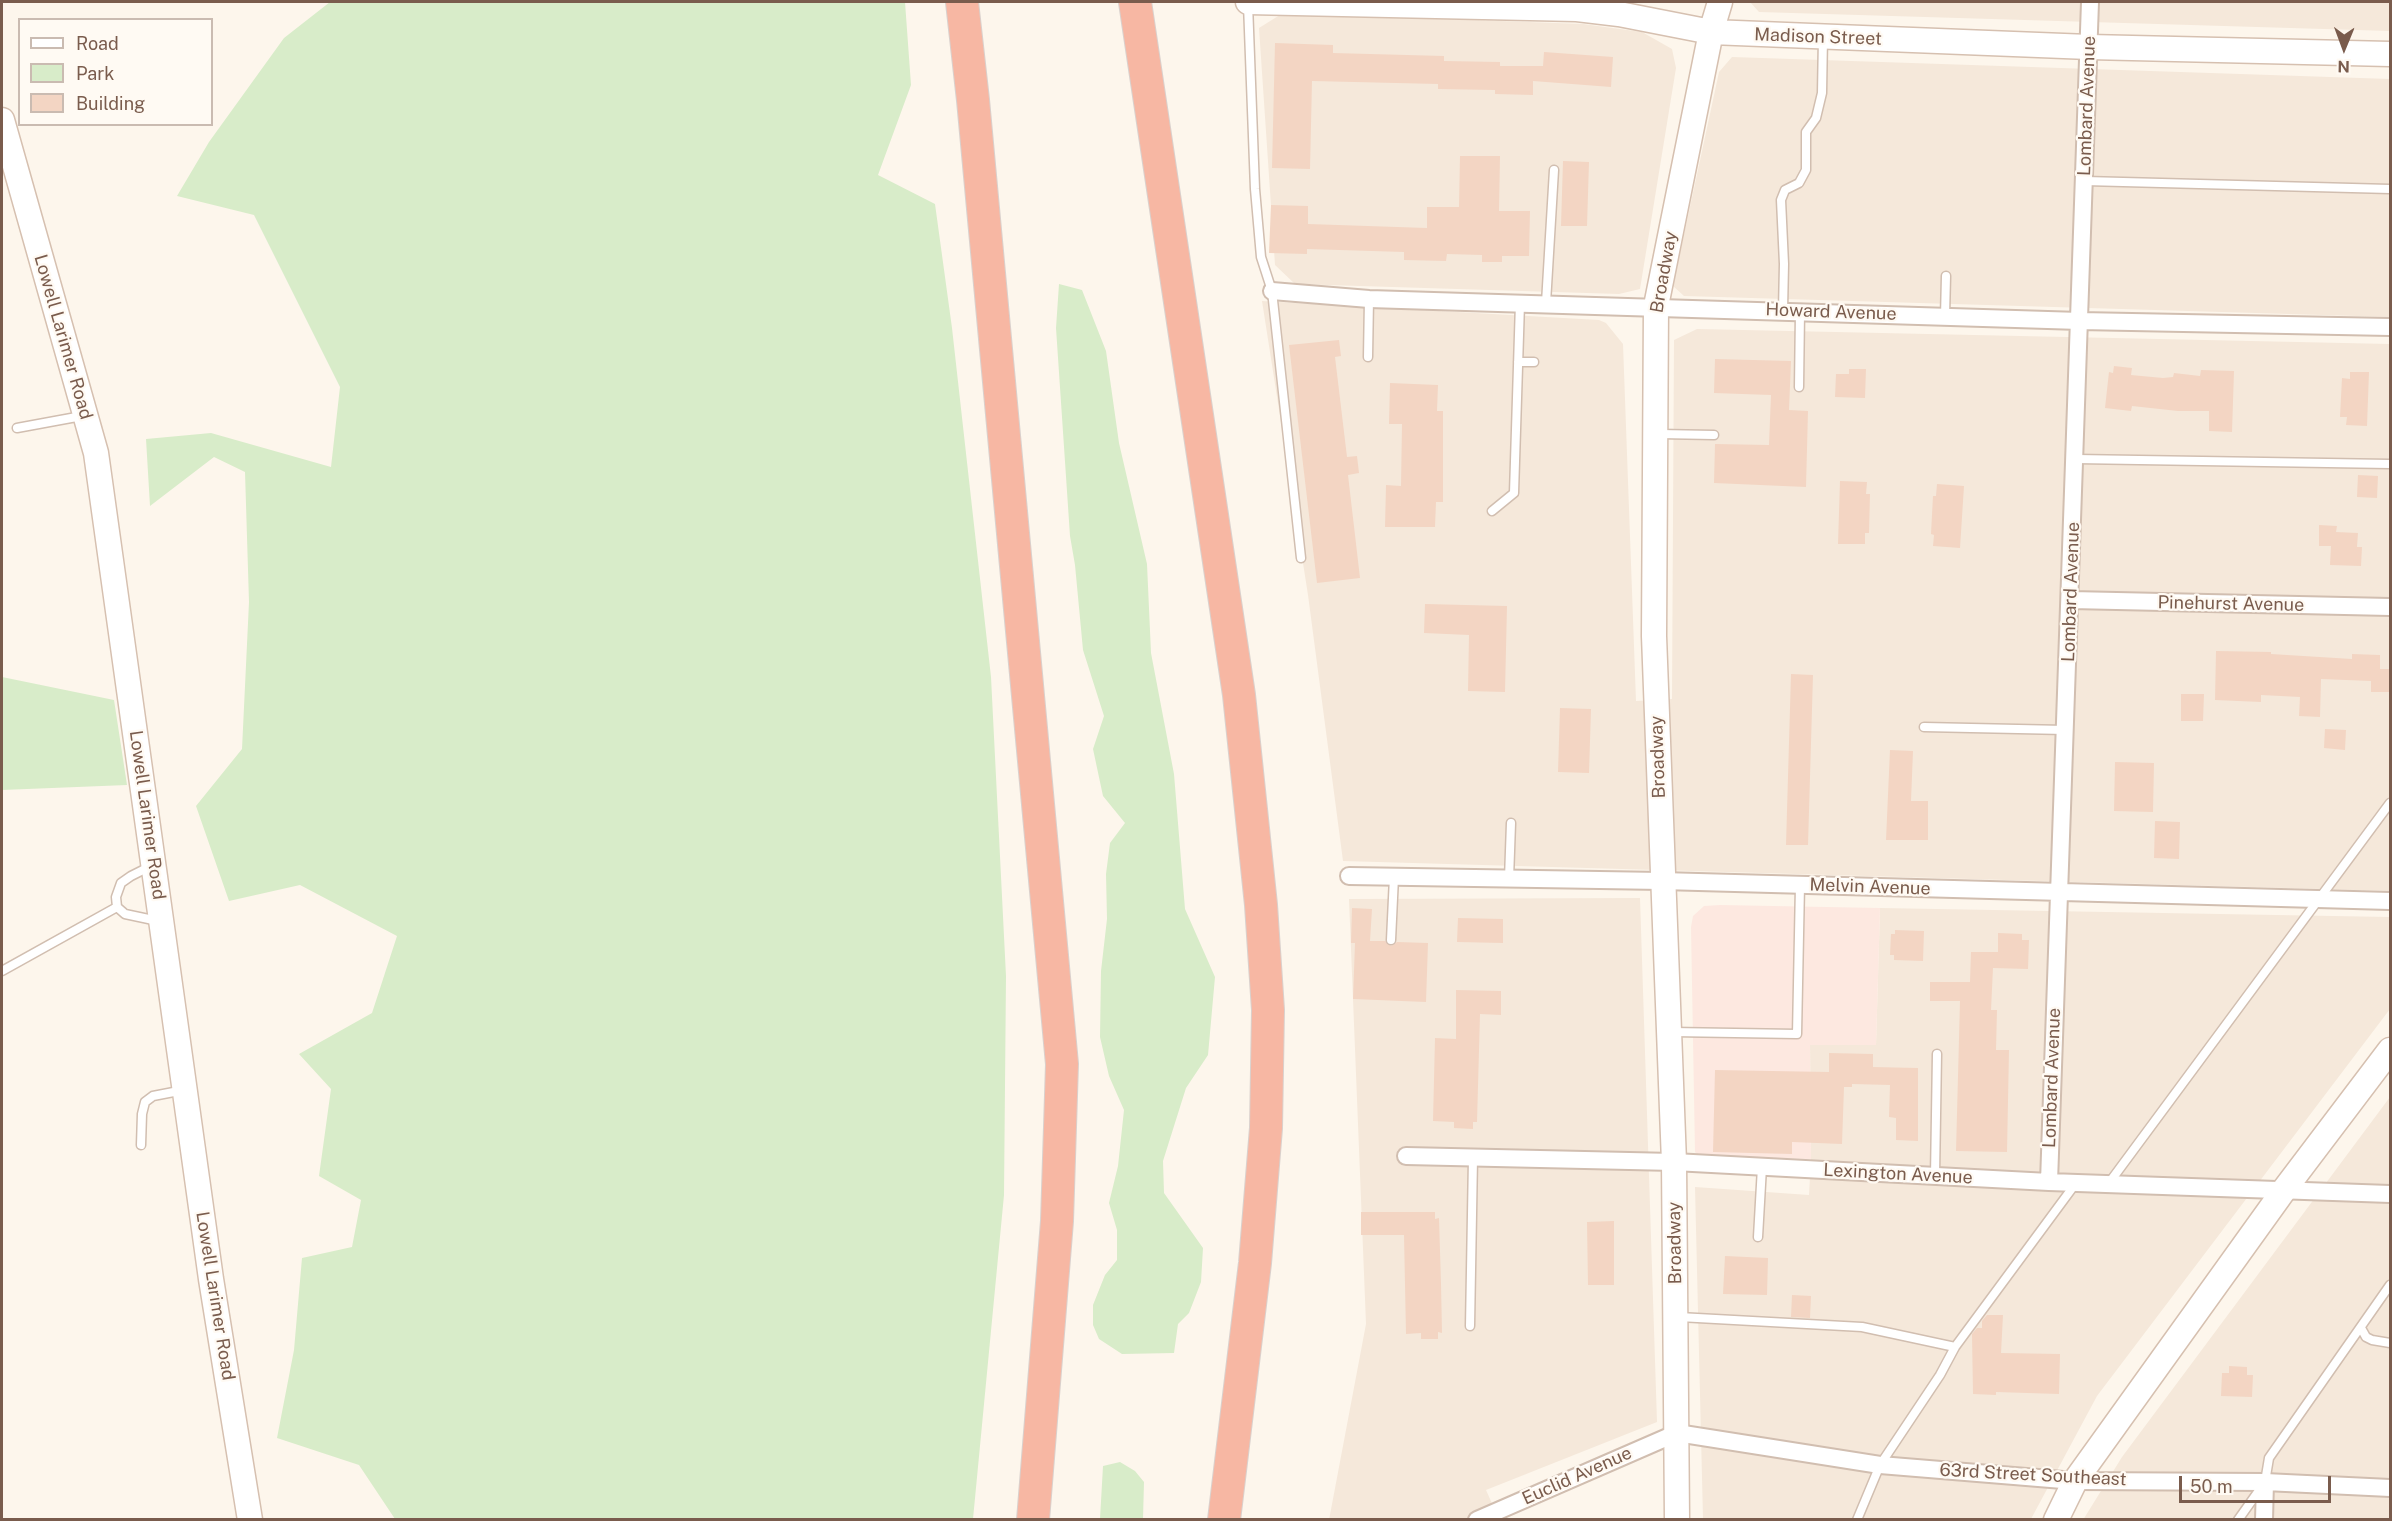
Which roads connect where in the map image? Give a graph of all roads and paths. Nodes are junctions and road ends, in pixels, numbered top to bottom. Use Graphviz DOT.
graph roads {
  1 [pos="962,2"];
  2 [pos="1135,2"];
  3 [pos="1247,2"];
  4 [pos="1720,2"];
  5 [pos="2090,2"];
  6 [pos="1442,3"];
  7 [pos="1507,4"];
  8 [pos="1578,5"];
  9 [pos="1711,32"];
  10 [pos="1823,37"];
  11 [pos="2089,47"];
  12 [pos="2391,54"];
  13 [pos="2,120"];
  14 [pos="1554,170"];
  15 [pos="2085,181"];
  16 [pos="2391,189"];
  17 [pos="1946,276"];
  18 [pos="1272,291"];
  19 [pos="1369,298"];
  20 [pos="1520,303"];
  21 [pos="1546,303"];
  22 [pos="1656,306"];
  23 [pos="1783,310"];
  24 [pos="1800,311"];
  25 [pos="1945,316"];
  26 [pos="2080,321"];
  27 [pos="2391,327"];
  28 [pos="1368,357"];
  29 [pos="1518,362"];
  30 [pos="1534,362"];
  31 [pos="1799,387"];
  32 [pos="86,415"];
  33 [pos="17,428"];
  34 [pos="1655,434"];
  35 [pos="1713,435"];
  36 [pos="2076,459"];
  37 [pos="2391,464"];
  38 [pos="1492,512"];
  39 [pos="1301,558"];
  40 [pos="2071,600"];
  41 [pos="2391,607"];
  42 [pos="1924,728"];
  43 [pos="2065,730"];
  44 [pos="2391,802"];
  45 [pos="1511,823"];
  46 [pos="154,865"];
  47 [pos="1349,876"];
  48 [pos="1394,877"];
  49 [pos="1509,879"];
  50 [pos="1662,881"];
  51 [pos="1800,885"];
  52 [pos="2058,893"];
  53 [pos="2319,900"];
  54 [pos="2391,901"];
  55 [pos="117,907"];
  56 [pos="161,922"];
  57 [pos="1391,940"];
  58 [pos="2,971"];
  59 [pos="1668,1032"];
  60 [pos="2391,1050"];
  61 [pos="1937,1054"];
  62 [pos="184,1090"];
  63 [pos="141,1145"];
  64 [pos="1406,1156"];
  65 [pos="1473,1158"];
  66 [pos="1674,1162"];
  67 [pos="1762,1167"];
  68 [pos="1935,1176"];
  69 [pos="2049,1182"];
  70 [pos="2076,1184"];
  71 [pos="2108,1184"];
  72 [pos="2284,1191"];
  73 [pos="2391,1194"];
  74 [pos="1758,1237"];
  75 [pos="2391,1286"];
  76 [pos="1676,1317"];
  77 [pos="1470,1326"];
  78 [pos="2361,1328"];
  79 [pos="2391,1343"];
  80 [pos="1955,1347"];
  81 [pos="1677,1433"];
  82 [pos="1880,1465"];
  83 [pos="2075,1481"];
  84 [pos="2265,1482"];
  85 [pos="2391,1488"];
  86 [pos="250,1520"];
  87 [pos="1033,1520"];
  88 [pos="1224,1520"];
  89 [pos="1478,1520"];
  90 [pos="1677,1520"];
  91 [pos="1857,1520"];
  92 [pos="2056,1520"];
  93 [pos="2238,1520"];
  94 [pos="2264,1520"];
  1 -- 87 [label="highway"];
  2 -- 88 [label="highway"];
  3 -- 6 [label="street, Madison Street"];
  3 -- 18 [label="lane"];
  4 -- 9 [label="street, Broadway"];
  5 -- 11 [label="street, Lombard Avenue"];
  6 -- 7 [label="street, Madison Street"];
  7 -- 8 [label="street, Madison Street"];
  8 -- 9 [label="street, Madison Street"];
  9 -- 10 [label="street, Madison Street"];
  9 -- 22 [label="street, Broadway"];
  10 -- 11 [label="street, Madison Street"];
  10 -- 23 [label="lane"];
  11 -- 12 [label="street, Madison Street"];
  11 -- 15 [label="street, Lombard Avenue"];
  13 -- 32 [label="street, Lowell Larimer Road"];
  14 -- 21 [label="lane"];
  15 -- 16 [label="lane"];
  15 -- 26 [label="street, Lombard Avenue"];
  17 -- 25 [label="lane"];
  18 -- 19 [label="street, Howard Avenue"];
  18 -- 39 [label="lane"];
  19 -- 20 [label="street, Howard Avenue"];
  19 -- 28 [label="lane"];
  20 -- 21 [label="street, Howard Avenue"];
  20 -- 29 [label="lane"];
  21 -- 22 [label="street, Howard Avenue"];
  22 -- 23 [label="street, Howard Avenue"];
  22 -- 34 [label="street, Broadway"];
  23 -- 24 [label="street, Howard Avenue"];
  24 -- 25 [label="street, Howard Avenue"];
  24 -- 31 [label="lane"];
  25 -- 26 [label="street, Howard Avenue"];
  26 -- 27 [label="street, Howard Avenue"];
  26 -- 36 [label="street, Lombard Avenue"];
  29 -- 30 [label="lane"];
  29 -- 38 [label="lane"];
  32 -- 33 [label="lane"];
  32 -- 46 [label="street, Lowell Larimer Road"];
  34 -- 35 [label="lane"];
  34 -- 50 [label="street, Broadway"];
  36 -- 37 [label="lane"];
  36 -- 40 [label="street, Lombard Avenue"];
  40 -- 41 [label="street, Pinehurst Avenue"];
  40 -- 43 [label="street, Lombard Avenue"];
  42 -- 43 [label="lane"];
  43 -- 52 [label="street, Lombard Avenue"];
  44 -- 53 [label="lane"];
  45 -- 49 [label="lane"];
  46 -- 55 [label="lane"];
  46 -- 56 [label="street, Lowell Larimer Road"];
  47 -- 48 [label="street, Melvin Avenue"];
  48 -- 49 [label="street, Melvin Avenue"];
  48 -- 57 [label="lane"];
  49 -- 50 [label="street, Melvin Avenue"];
  50 -- 51 [label="street, Melvin Avenue"];
  50 -- 59 [label="street, Broadway"];
  51 -- 52 [label="street, Melvin Avenue"];
  51 -- 59 [label="lane"];
  52 -- 53 [label="street, Melvin Avenue"];
  52 -- 69 [label="street, Lombard Avenue"];
  53 -- 54 [label="street, Melvin Avenue"];
  53 -- 71 [label="lane"];
  55 -- 56 [label="lane"];
  55 -- 58 [label="lane"];
  56 -- 62 [label="street, Lowell Larimer Road"];
  59 -- 66 [label="street, Broadway"];
  60 -- 72 [label="street"];
  61 -- 68 [label="lane"];
  62 -- 63 [label="lane"];
  62 -- 86 [label="street, Lowell Larimer Road"];
  64 -- 65 [label="street, Lexington Avenue"];
  65 -- 66 [label="street, Lexington Avenue"];
  65 -- 77 [label="lane"];
  66 -- 67 [label="street, Lexington Avenue"];
  66 -- 76 [label="street, Broadway"];
  67 -- 68 [label="street, Lexington Avenue"];
  67 -- 74 [label="lane"];
  68 -- 69 [label="street, Lexington Avenue"];
  69 -- 70 [label="street, Lexington Avenue"];
  70 -- 71 [label="street, Lexington Avenue"];
  70 -- 80 [label="lane"];
  71 -- 72 [label="street, Lexington Avenue"];
  72 -- 73 [label="street, Lexington Avenue"];
  72 -- 83 [label="street"];
  75 -- 78 [label="lane"];
  76 -- 80 [label="lane"];
  76 -- 81 [label="street, Broadway"];
  78 -- 79 [label="lane"];
  78 -- 84 [label="lane"];
  80 -- 82 [label="lane"];
  81 -- 82 [label="street, 63rd Street Southeast"];
  81 -- 89 [label="street, Euclid Avenue"];
  81 -- 90 [label="street, Broadway"];
  82 -- 83 [label="street, 63rd Street Southeast"];
  82 -- 91 [label="lane"];
  83 -- 84 [label="street, 63rd Street Southeast"];
  83 -- 92 [label="street"];
  84 -- 85 [label="street, 63rd Street Southeast"];
  84 -- 93 [label="lane"];
  84 -- 94 [label="street"];
}
